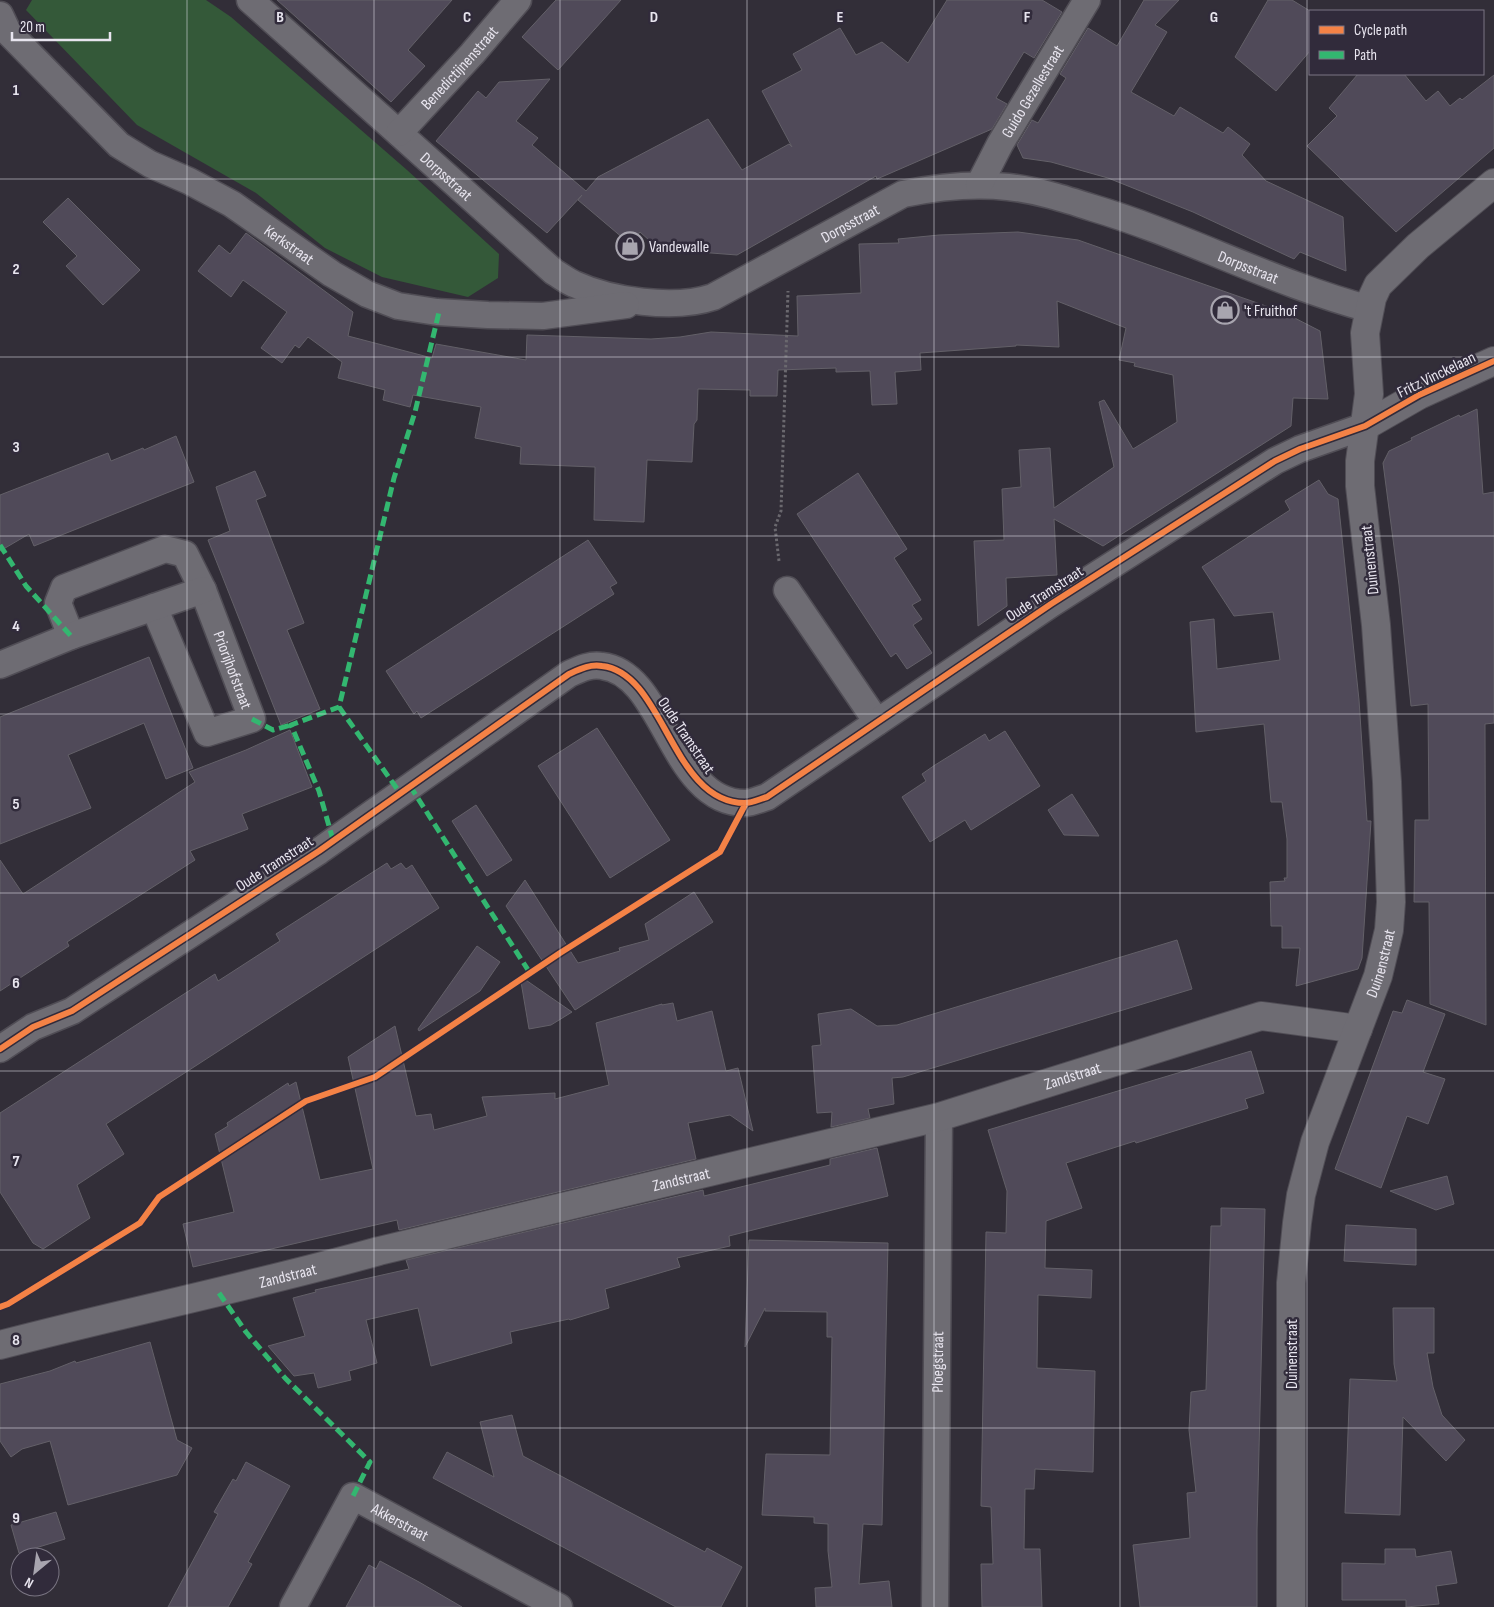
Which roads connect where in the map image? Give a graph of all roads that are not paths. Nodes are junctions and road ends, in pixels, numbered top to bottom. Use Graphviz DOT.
graph roads {
  1 [pos="2,0"];
  2 [pos="250,0"];
  3 [pos="518,0"];
  4 [pos="1087,0"];
  5 [pos="0,6"];
  6 [pos="0,15"];
  7 [pos="399,133"];
  8 [pos="1494,183"];
  9 [pos="979,185"];
  10 [pos="646,302"];
  11 [pos="1370,309"];
  12 [pos="1494,361"];
  13 [pos="1365,426"];
  14 [pos="203,590"];
  15 [pos="787,590"];
  16 [pos="154,607"];
  17 [pos="71,636"];
  18 [pos="0,665"];
  19 [pos="877,722"];
  20 [pos="1358,1029"];
  21 [pos="0,1049"];
  22 [pos="939,1117"];
  23 [pos="0,1345"];
  24 [pos="293,1607"];
  25 [pos="559,1607"];
  26 [pos="934,1607"];
  27 [pos="1292,1607"];
  1 -- 5 [label="street"];
  2 -- 7 [label="street, Dorpsstraat"];
  3 -- 7 [label="street, Benedictijnenstraat"];
  4 -- 9 [label="street, Guido Gezellestraat"];
  6 -- 10 [label="street, Kerkstraat"];
  7 -- 10 [label="street, Dorpsstraat"];
  8 -- 11 [label="street"];
  9 -- 10 [label="street, Dorpsstraat"];
  9 -- 11 [label="street, Dorpsstraat"];
  11 -- 13 [label="street, Duinenstraat"];
  12 -- 13 [label="street, Fritz Vinckelaan"];
  13 -- 19 [label="street, Oude Tramstraat"];
  13 -- 20 [label="street, Duinenstraat"];
  14 -- 16 [label="street"];
  14 -- 16 [label="street, Priorijhofstraat"];
  14 -- 17 [label="street, Priorijhofstraat"];
  15 -- 19 [label="street"];
  16 -- 17 [label="street"];
  17 -- 18 [label="street"];
  19 -- 21 [label="street, Oude Tramstraat"];
  20 -- 22 [label="street, Zandstraat"];
  20 -- 27 [label="street, Duinenstraat"];
  22 -- 23 [label="street, Zandstraat"];
  22 -- 26 [label="street, Ploegstraat"];
  24 -- 25 [label="street, Akkerstraat"];
}
